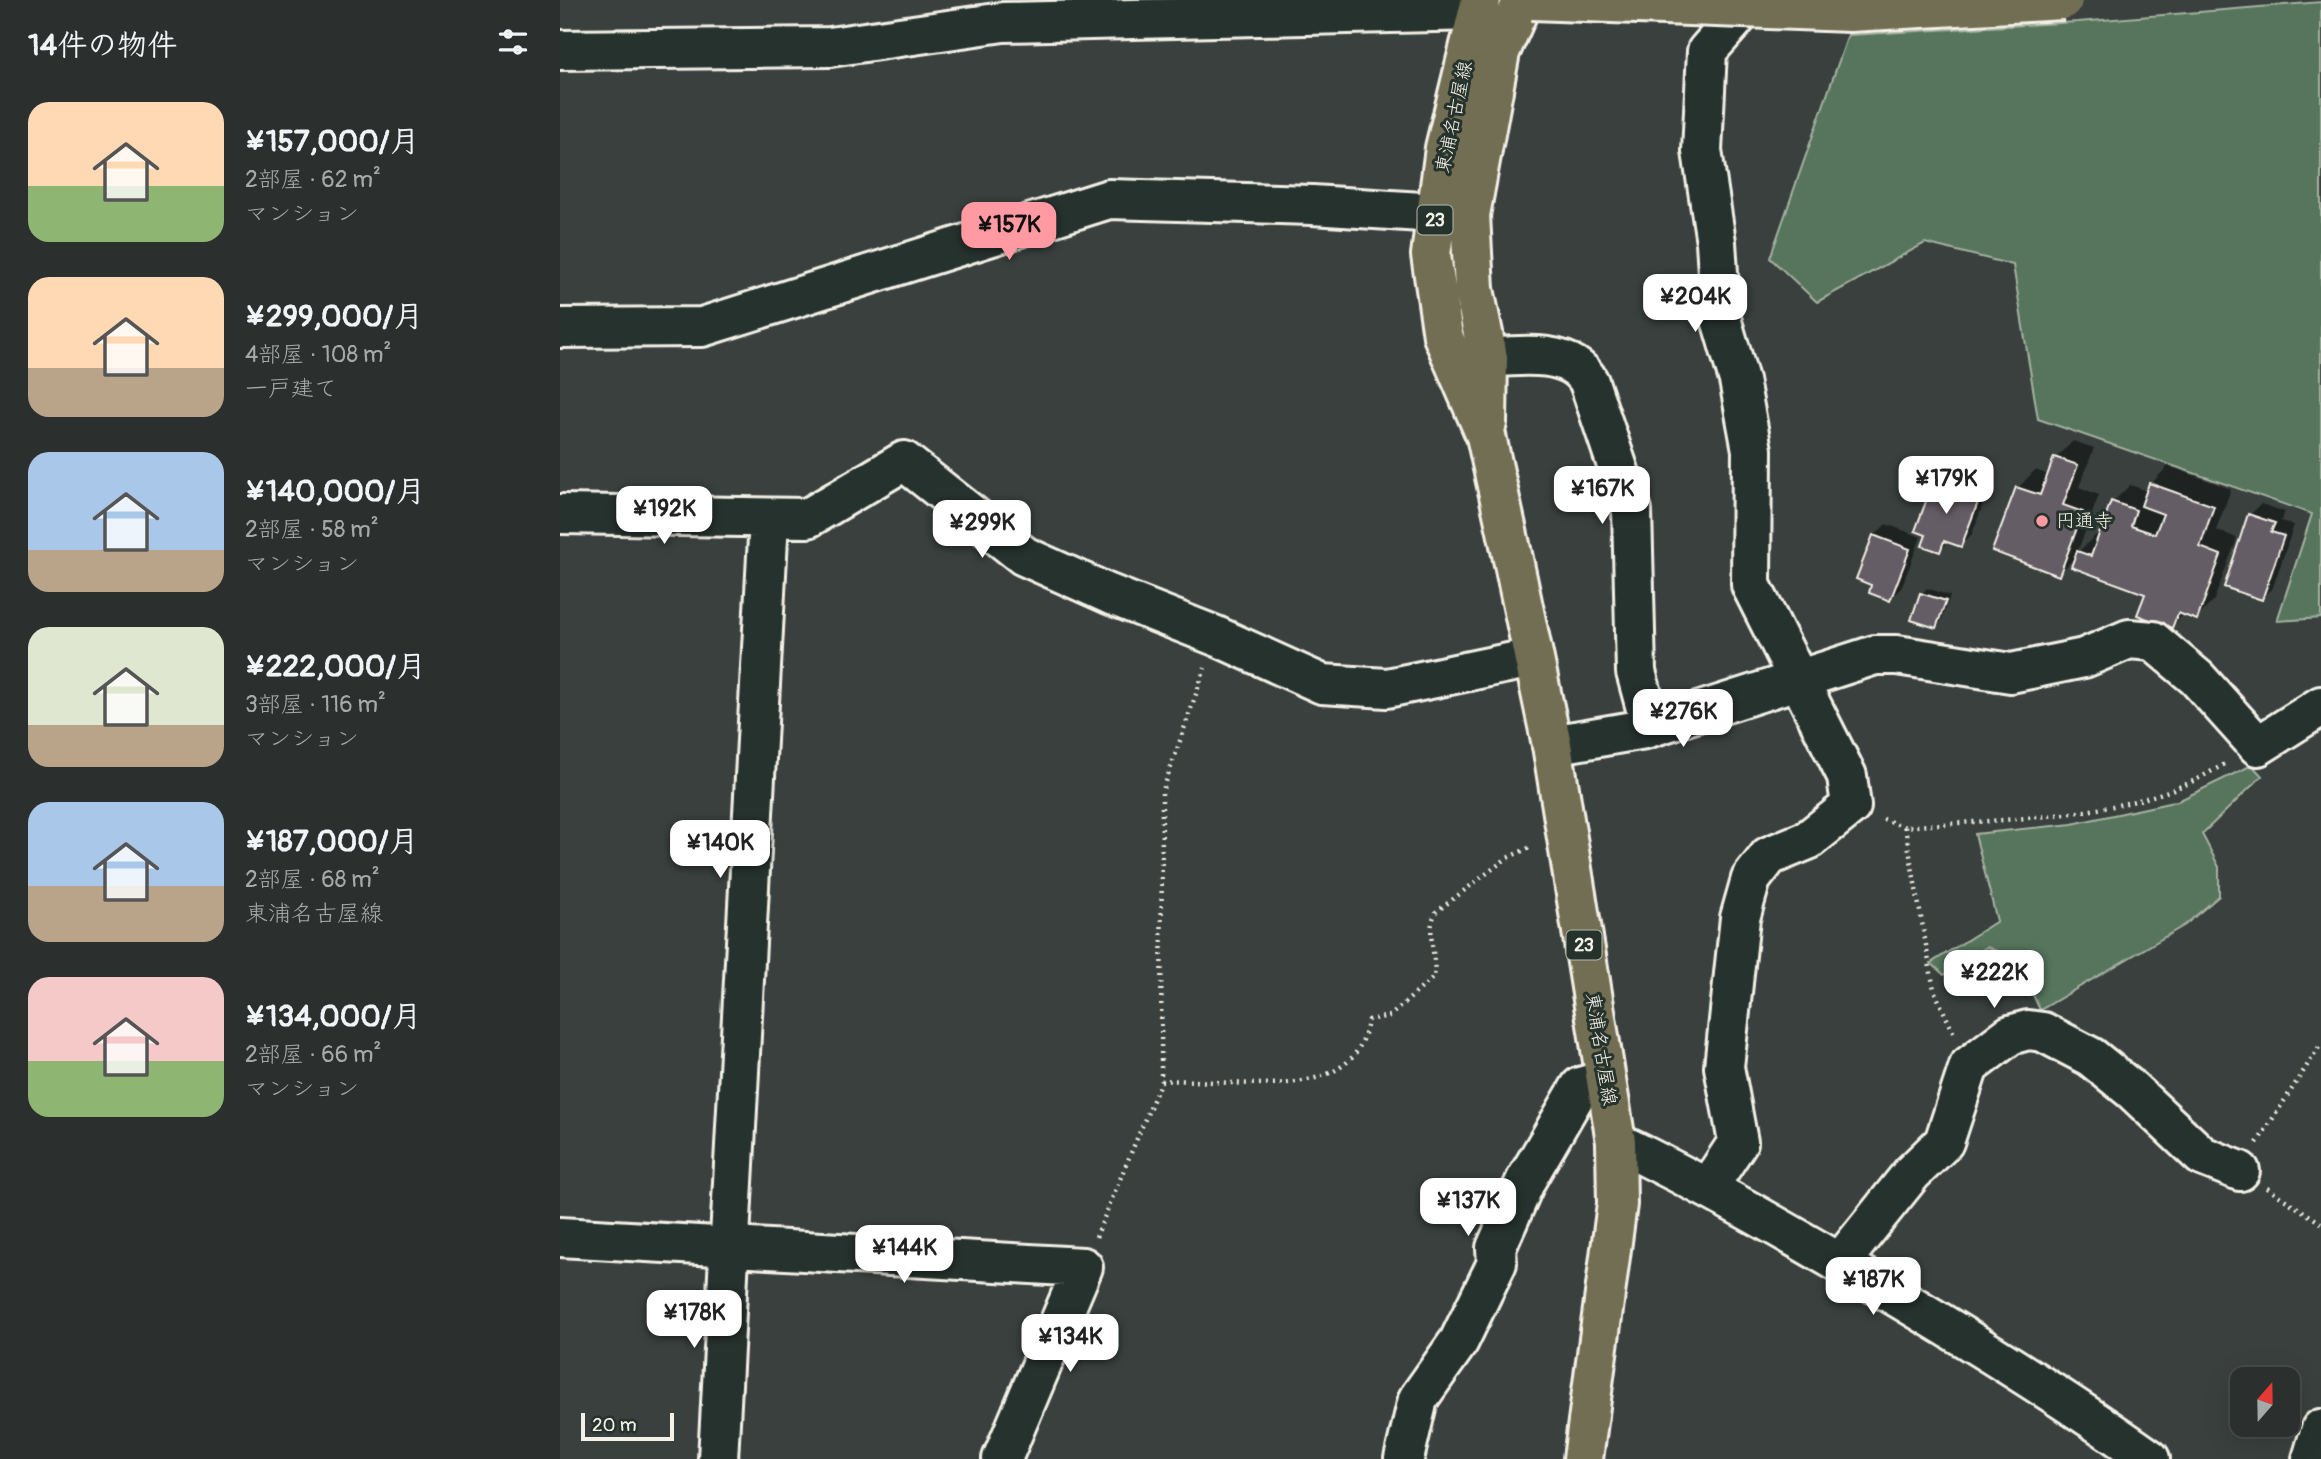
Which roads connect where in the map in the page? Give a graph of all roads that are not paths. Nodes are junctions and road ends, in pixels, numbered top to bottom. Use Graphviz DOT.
graph roads {
  1 [pos="1523,0"];
  2 [pos="1532,0"];
  3 [pos="1752,0"];
  4 [pos="2063,0"];
  5 [pos="1480,6"];
  6 [pos="560,50"];
  7 [pos="1453,215"];
  8 [pos="560,328"];
  9 [pos="1489,358"];
  10 [pos="1486,436"];
  11 [pos="560,514"];
  12 [pos="769,519"];
  13 [pos="1532,658"];
  14 [pos="1797,682"];
  15 [pos="2321,706"];
  16 [pos="1651,727"];
  17 [pos="1552,745"];
  18 [pos="1605,1080"];
  19 [pos="1616,1142"];
  20 [pos="2240,1171"];
  21 [pos="1709,1186"];
  22 [pos="560,1237"];
  23 [pos="729,1244"];
  24 [pos="1842,1265"];
  25 [pos="2321,1429"];
  26 [pos="718,1459"];
  27 [pos="1002,1459"];
  28 [pos="1404,1459"];
  29 [pos="1583,1459"];
  30 [pos="2150,1459"];
  31 [pos="2312,1459"];
  1 -- 7 [label="main road, 東浦名古屋線 / 23"];
  2 -- 4 [label="main road, bridge"];
  3 -- 14 [label="street"];
  5 -- 6 [label="street"];
  5 -- 7 [label="main road, 東浦名古屋線 / 23"];
  7 -- 8 [label="street"];
  7 -- 9 [label="main road, 東浦名古屋線 / 23"];
  7 -- 10 [label="main road, 東浦名古屋線 / 23"];
  9 -- 10 [label="main road, 東浦名古屋線 / 23"];
  9 -- 16 [label="street"];
  10 -- 13 [label="main road, 東浦名古屋線 / 23"];
  11 -- 12 [label="street"];
  12 -- 13 [label="street"];
  12 -- 23 [label="street"];
  13 -- 17 [label="main road, 東浦名古屋線 / 23"];
  14 -- 15 [label="street"];
  14 -- 16 [label="street"];
  14 -- 21 [label="street"];
  16 -- 17 [label="street"];
  17 -- 18 [label="main road, 東浦名古屋線 / 23"];
  18 -- 19 [label="main road, 東浦名古屋線 / 23"];
  18 -- 28 [label="street"];
  19 -- 21 [label="street"];
  19 -- 29 [label="main road, 東浦名古屋線 / 23"];
  20 -- 24 [label="street"];
  21 -- 24 [label="street"];
  22 -- 23 [label="street"];
  23 -- 26 [label="street"];
  23 -- 27 [label="street"];
  24 -- 30 [label="street"];
  25 -- 31 [label="street"];
}
